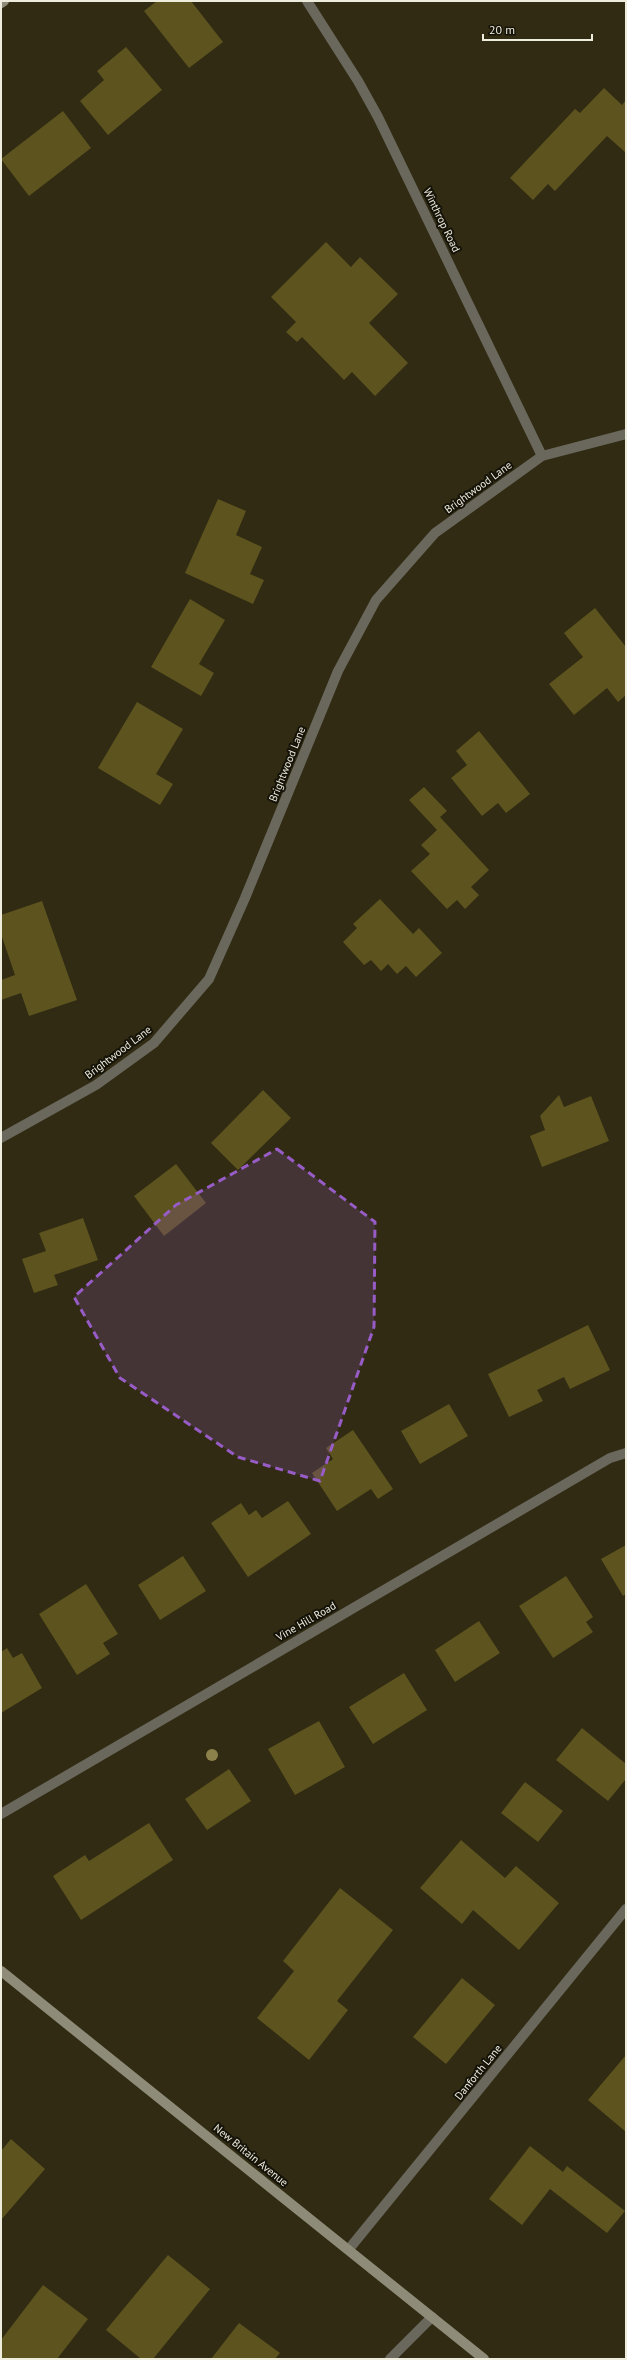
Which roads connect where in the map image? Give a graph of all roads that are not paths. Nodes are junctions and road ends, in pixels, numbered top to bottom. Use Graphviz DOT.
graph roads {
  1 [pos="4,1"];
  2 [pos="307,1"];
  3 [pos="1,3"];
  4 [pos="626,434"];
  5 [pos="542,456"];
  6 [pos="1,1138"];
  7 [pos="626,1453"];
  8 [pos="1,1814"];
  9 [pos="626,1910"];
  10 [pos="1,1971"];
  11 [pos="349,2250"];
  12 [pos="432,2317"];
  13 [pos="390,2359"];
  14 [pos="484,2359"];
  1 -- 3 [label="main road"];
  2 -- 5 [label="street, Winthrop Road"];
  4 -- 5 [label="street, Brightwood Lane"];
  5 -- 6 [label="street, Brightwood Lane"];
  7 -- 8 [label="street, Vine Hill Road"];
  9 -- 11 [label="street, Danforth Lane"];
  10 -- 11 [label="main road, New Britain Avenue"];
  11 -- 12 [label="main road, New Britain Avenue"];
  12 -- 13 [label="street"];
  12 -- 14 [label="main road, New Britain Avenue"];
}
